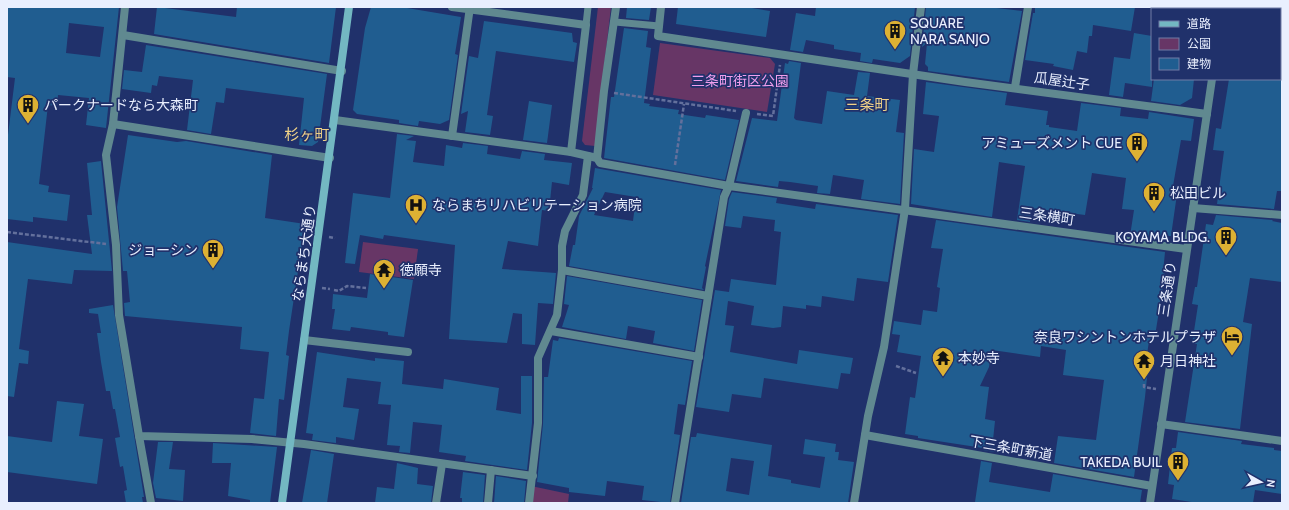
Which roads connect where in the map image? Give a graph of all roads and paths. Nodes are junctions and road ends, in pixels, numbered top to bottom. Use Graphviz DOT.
graph roads {
  1 [pos="125,7"];
  2 [pos="349,7"];
  3 [pos="452,7"];
  4 [pos="588,7"];
  5 [pos="616,7"];
  6 [pos="662,7"];
  7 [pos="921,7"];
  8 [pos="1028,7"];
  9 [pos="470,8"];
  10 [pos="614,22"];
  11 [pos="586,25"];
  12 [pos="659,26"];
  13 [pos="122,35"];
  14 [pos="782,55"];
  15 [pos="342,71"];
  16 [pos="913,74"];
  17 [pos="1212,80"];
  18 [pos="1014,87"];
  19 [pos="604,91"];
  20 [pos="684,104"];
  21 [pos="746,112"];
  22 [pos="1207,114"];
  23 [pos="335,120"];
  24 [pos="113,124"];
  25 [pos="452,136"];
  26 [pos="571,152"];
  27 [pos="588,156"];
  28 [pos="330,158"];
  29 [pos="597,158"];
  30 [pos="674,176"];
  31 [pos="729,186"];
  32 [pos="1192,208"];
  33 [pos="906,209"];
  34 [pos="1282,215"];
  35 [pos="7,232"];
  36 [pos="329,237"];
  37 [pos="335,238"];
  38 [pos="116,245"];
  39 [pos="1186,249"];
  40 [pos="562,270"];
  41 [pos="321,288"];
  42 [pos="366,288"];
  43 [pos="330,290"];
  44 [pos="334,290"];
  45 [pos="708,296"];
  46 [pos="551,331"];
  47 [pos="304,340"];
  48 [pos="408,352"];
  49 [pos="699,357"];
  50 [pos="896,366"];
  51 [pos="916,373"];
  52 [pos="1144,384"];
  53 [pos="1157,389"];
  54 [pos="1161,424"];
  55 [pos="139,436"];
  56 [pos="865,436"];
  57 [pos="1282,441"];
  58 [pos="289,443"];
  59 [pos="442,464"];
  60 [pos="491,470"];
  61 [pos="533,476"];
  62 [pos="1152,486"];
  63 [pos="151,503"];
  64 [pos="282,503"];
  65 [pos="436,503"];
  66 [pos="488,503"];
  67 [pos="529,503"];
  68 [pos="675,503"];
  69 [pos="854,503"];
  70 [pos="1150,503"];
  1 -- 13 [label="street"];
  2 -- 15 [label="street, ならまち大通り"];
  3 -- 9 [label="street"];
  4 -- 11 [label="lane"];
  5 -- 10 [label="street"];
  6 -- 12 [label="street"];
  7 -- 16 [label="street"];
  8 -- 18 [label="street"];
  9 -- 11 [label="street"];
  9 -- 25 [label="street"];
  10 -- 12 [label="lane"];
  10 -- 19 [label="street"];
  11 -- 26 [label="street"];
  12 -- 14 [label="street, 瓜屋辻子"];
  13 -- 15 [label="street"];
  13 -- 24 [label="street"];
  14 -- 16 [label="street, 瓜屋辻子"];
  14 -- 21 [label="path"];
  15 -- 23 [label="street, ならまち大通り"];
  16 -- 18 [label="street, 瓜屋辻子"];
  16 -- 33 [label="street"];
  17 -- 22 [label="street, 三条通り"];
  18 -- 22 [label="street, 瓜屋辻子"];
  19 -- 20 [label="path"];
  19 -- 29 [label="street"];
  20 -- 21 [label="path"];
  20 -- 30 [label="path"];
  21 -- 31 [label="street"];
  22 -- 32 [label="street, 三条通り"];
  23 -- 25 [label="street, 三条横町"];
  23 -- 28 [label="street, ならまち大通り"];
  24 -- 28 [label="street"];
  24 -- 38 [label="street"];
  25 -- 26 [label="street, 三条横町"];
  26 -- 27 [label="street, 三条横町"];
  27 -- 29 [label="street, 三条横町"];
  27 -- 40 [label="street"];
  28 -- 47 [label="street, ならまち大通り"];
  29 -- 30 [label="street, 三条横町"];
  30 -- 31 [label="street, 三条横町"];
  31 -- 33 [label="street, 三条横町"];
  31 -- 45 [label="street"];
  32 -- 34 [label="street"];
  32 -- 39 [label="street, 三条通り"];
  33 -- 39 [label="street, 三条横町"];
  33 -- 56 [label="street"];
  35 -- 38 [label="path"];
  36 -- 37 [label="path"];
  38 -- 55 [label="street"];
  39 -- 54 [label="street, 三条通り"];
  40 -- 45 [label="street"];
  40 -- 46 [label="street"];
  41 -- 43 [label="path"];
  42 -- 44 [label="path"];
  45 -- 49 [label="street"];
  46 -- 49 [label="street"];
  46 -- 61 [label="street"];
  47 -- 48 [label="street"];
  47 -- 58 [label="street, ならまち大通り"];
  49 -- 68 [label="street"];
  50 -- 51 [label="path"];
  52 -- 53 [label="path"];
  54 -- 57 [label="street"];
  54 -- 62 [label="street, 三条通り"];
  55 -- 58 [label="street"];
  55 -- 63 [label="street"];
  56 -- 62 [label="street, 下三条町新道"];
  56 -- 69 [label="street"];
  58 -- 59 [label="street"];
  58 -- 64 [label="street, ならまち大通り"];
  59 -- 60 [label="street"];
  59 -- 65 [label="street"];
  60 -- 61 [label="street"];
  60 -- 66 [label="street"];
  61 -- 67 [label="street"];
  62 -- 70 [label="street, 三条通り"];
}
